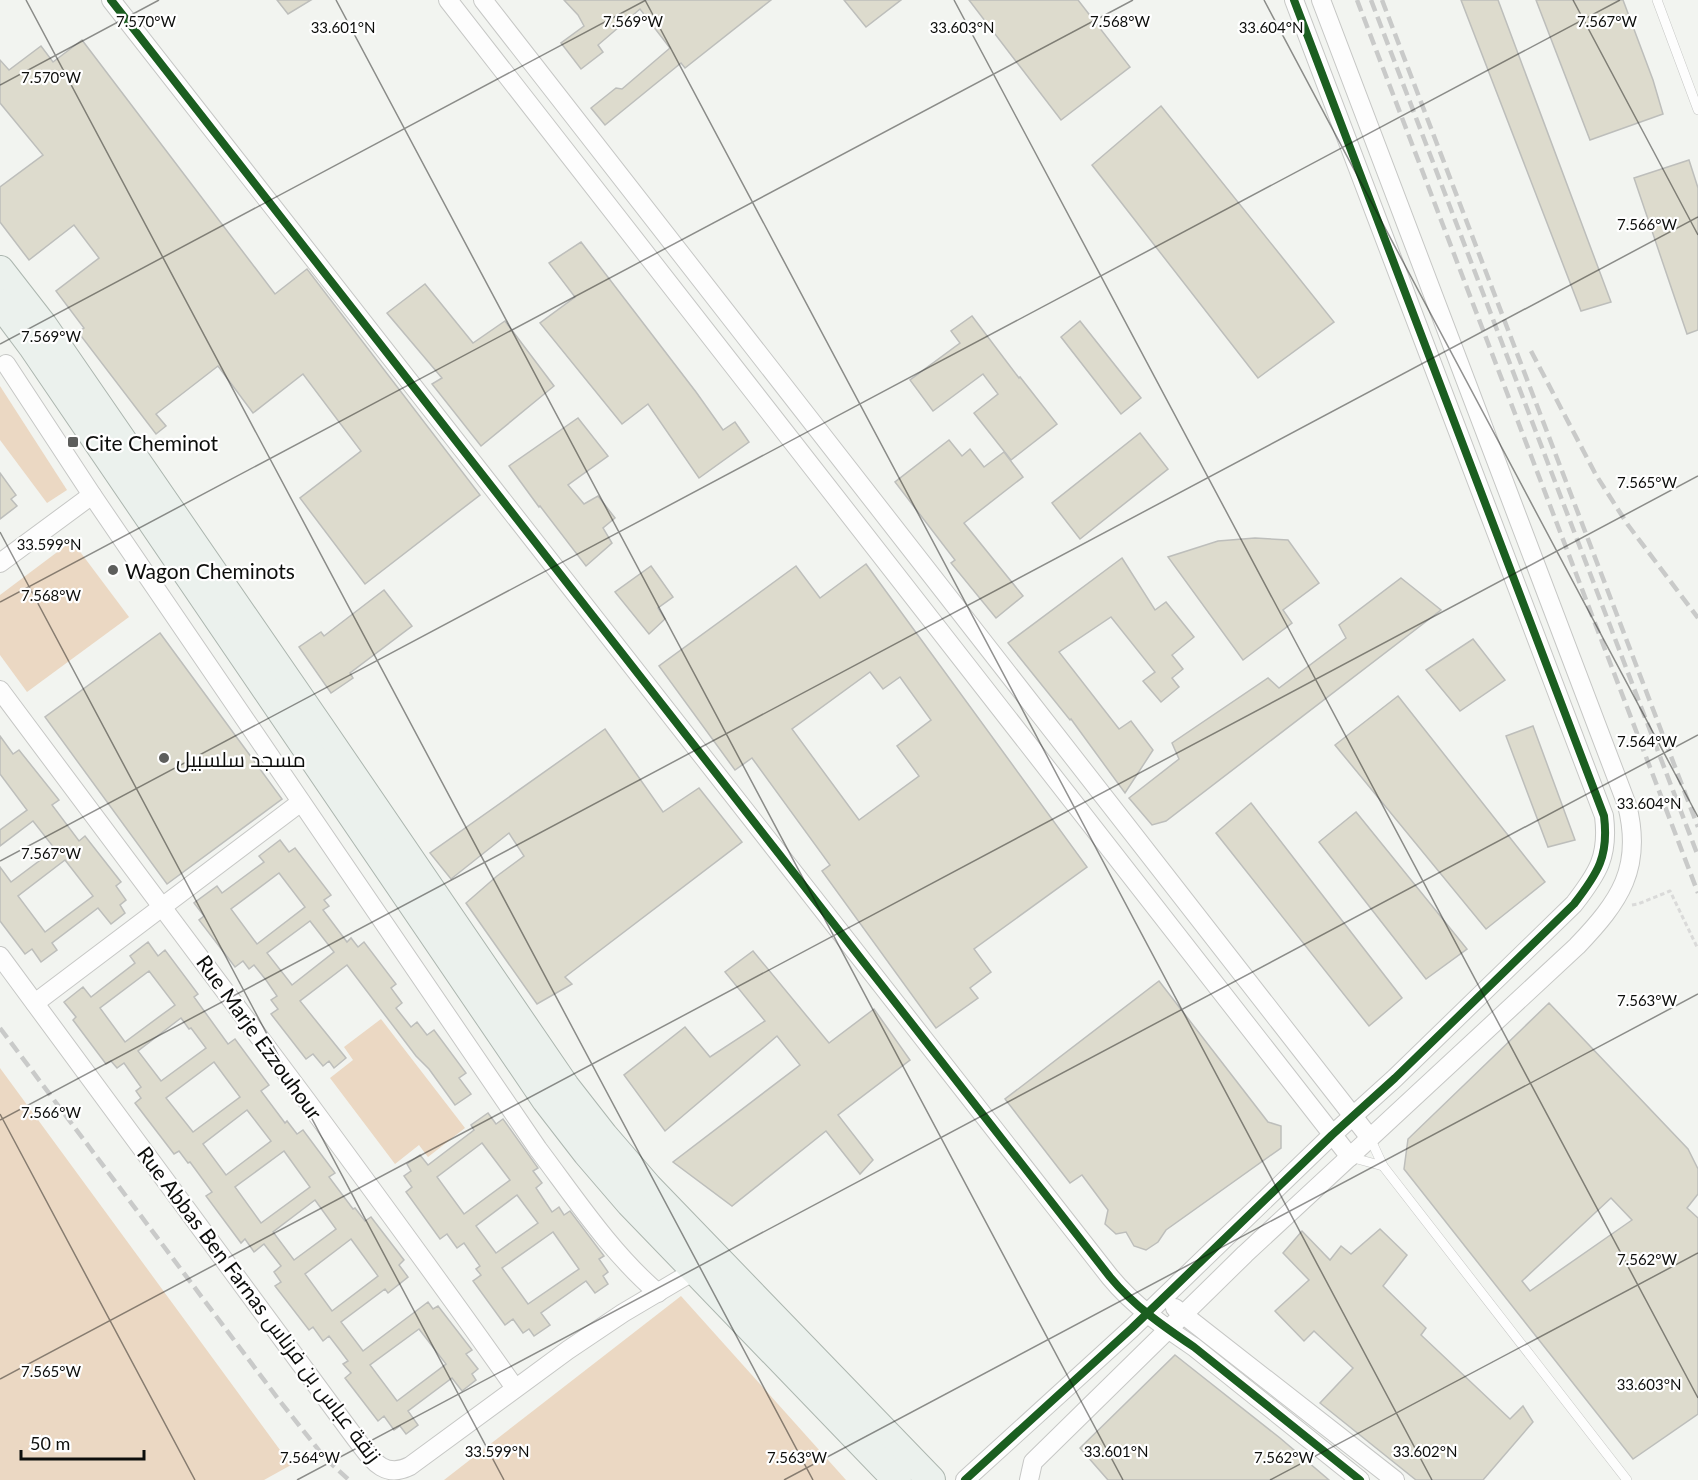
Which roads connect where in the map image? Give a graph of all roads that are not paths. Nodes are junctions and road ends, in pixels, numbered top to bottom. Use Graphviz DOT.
graph roads {
  1 [pos="111,0"];
  2 [pos="448,0"];
  3 [pos="483,0"];
  4 [pos="1294,0"];
  5 [pos="1321,0"];
  6 [pos="1657,0"];
  7 [pos="1698,110"];
  8 [pos="0,270"];
  9 [pos="0,303"];
  10 [pos="33,347"];
  11 [pos="3,362"];
  12 [pos="92,495"];
  13 [pos="0,563"];
  14 [pos="1004,669"];
  15 [pos="982,686"];
  16 [pos="0,690"];
  17 [pos="301,802"];
  18 [pos="1590,882"];
  19 [pos="1616,898"];
  20 [pos="163,906"];
  21 [pos="0,956"];
  22 [pos="35,1003"];
  23 [pos="1353,1116"];
  24 [pos="1332,1135"];
  25 [pos="1370,1138"];
  26 [pos="1350,1157"];
  27 [pos="1383,1166"];
  28 [pos="1277,1187"];
  29 [pos="1295,1207"];
  30 [pos="694,1271"];
  31 [pos="658,1293"];
  32 [pos="1129,1297"];
  33 [pos="1163,1298"];
  34 [pos="1147,1313"];
  35 [pos="1184,1314"];
  36 [pos="1167,1330"];
  37 [pos="515,1388"];
  38 [pos="1031,1471"];
  39 [pos="922,1477"];
  40 [pos="897,1480"];
  41 [pos="965,1480"];
  42 [pos="1015,1480"];
  43 [pos="1360,1480"];
  44 [pos="1395,1480"];
  45 [pos="1627,1480"];
  1 -- 32 [label="street"];
  2 -- 15 [label="street"];
  3 -- 14 [label="street"];
  4 -- 18 [label="street"];
  5 -- 19 [label="street"];
  6 -- 7 [label="lane"];
  8 -- 39 [label="main road"];
  9 -- 10 [label="main road"];
  10 -- 11 [label="street"];
  10 -- 30 [label="main road"];
  11 -- 12 [label="street"];
  12 -- 13 [label="street"];
  12 -- 17 [label="street"];
  14 -- 15 [label="street"];
  14 -- 23 [label="street"];
  15 -- 24 [label="street"];
  16 -- 20 [label="street, Rue Marje Ezzouhour"];
  17 -- 20 [label="street"];
  17 -- 31 [label="street"];
  18 -- 19 [label="street"];
  18 -- 23 [label="street"];
  19 -- 25 [label="street"];
  20 -- 22 [label="street"];
  20 -- 37 [label="street, Rue Marje Ezzouhour"];
  21 -- 22 [label="street, Rue Abbas Ben Farnas زنقة عباس بن فرناس"];
  22 -- 37 [label="street, Rue Abbas Ben Farnas زنقة عباس بن فرناس"];
  23 -- 24 [label="street"];
  23 -- 25 [label="street"];
  24 -- 26 [label="street"];
  24 -- 28 [label="street"];
  25 -- 26 [label="street"];
  25 -- 27 [label="lane"];
  26 -- 27 [label="lane"];
  26 -- 29 [label="street"];
  27 -- 45 [label="lane"];
  28 -- 29 [label="street"];
  28 -- 33 [label="street"];
  29 -- 35 [label="street"];
  30 -- 31 [label="street, Rue Abbas Ben Farnas زنقة عباس بن فرناس"];
  30 -- 40 [label="main road"];
  31 -- 37 [label="street, Rue Abbas Ben Farnas زنقة عباس بن فرناس"];
  32 -- 33 [label="street"];
  32 -- 34 [label="street"];
  33 -- 34 [label="street"];
  33 -- 35 [label="street"];
  34 -- 36 [label="street"];
  34 -- 41 [label="street"];
  35 -- 36 [label="street"];
  35 -- 44 [label="street"];
  36 -- 38 [label="street"];
  36 -- 43 [label="street"];
  38 -- 42 [label="street"];
}
